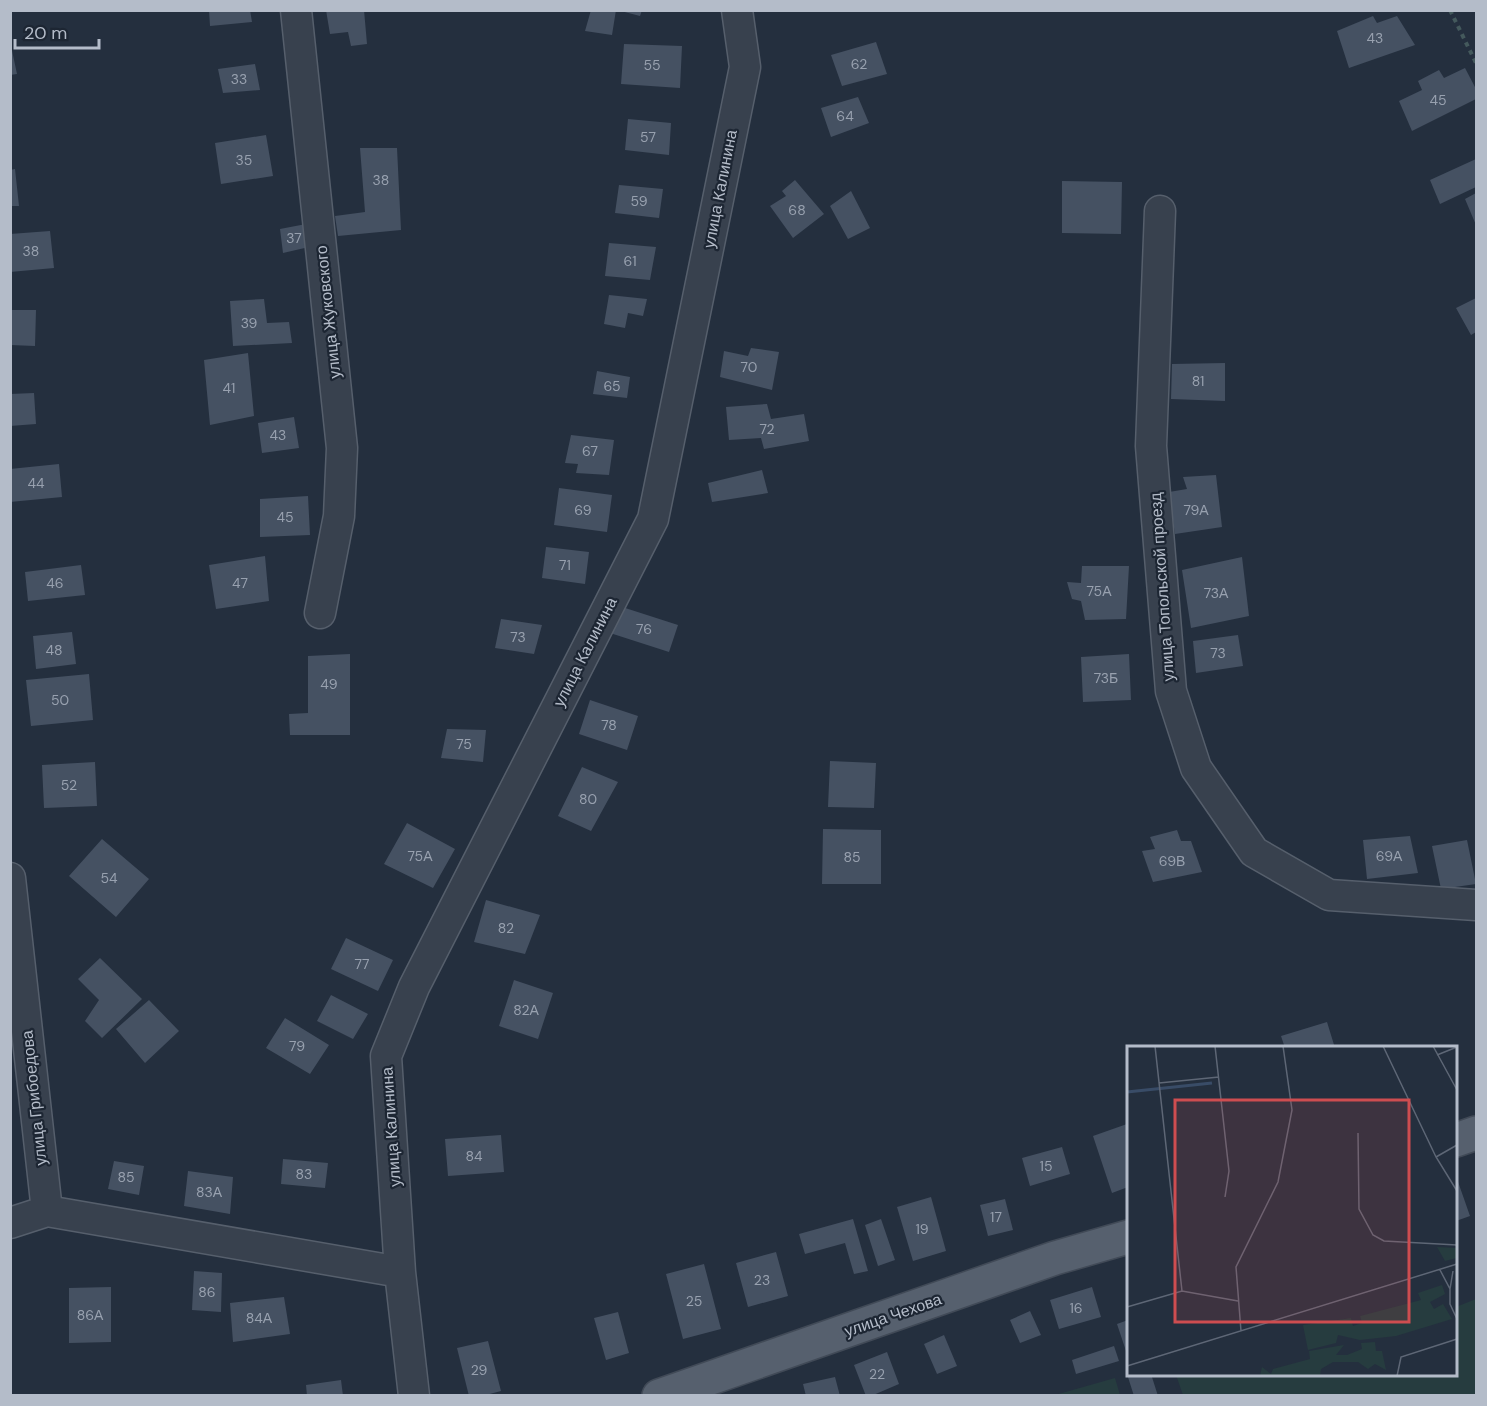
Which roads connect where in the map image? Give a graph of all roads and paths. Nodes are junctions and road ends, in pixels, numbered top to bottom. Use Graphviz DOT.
graph roads {
  1 [pos="296,10"];
  2 [pos="737,10"];
  3 [pos="1450,10"];
  4 [pos="1476,63"];
  5 [pos="1160,211"];
  6 [pos="320,613"];
  7 [pos="10,878"];
  8 [pos="1476,905"];
  9 [pos="1476,1133"];
  10 [pos="1457,1139"];
  11 [pos="46,1211"];
  12 [pos="10,1223"];
  13 [pos="1127,1237"];
  14 [pos="400,1272"];
  15 [pos="414,1395"];
  16 [pos="658,1395"];
  1 -- 6 [label="street, улица Жуковского"];
  2 -- 14 [label="street, улица Калинина"];
  3 -- 4 [label="path"];
  5 -- 8 [label="street, улица Топольской проезд"];
  7 -- 11 [label="street, улица Грибоедова"];
  9 -- 10 [label="main road"];
  11 -- 12 [label="street"];
  11 -- 14 [label="street"];
  13 -- 16 [label="main road, улица Чехова"];
  14 -- 15 [label="street, улица Калинина"];
}
